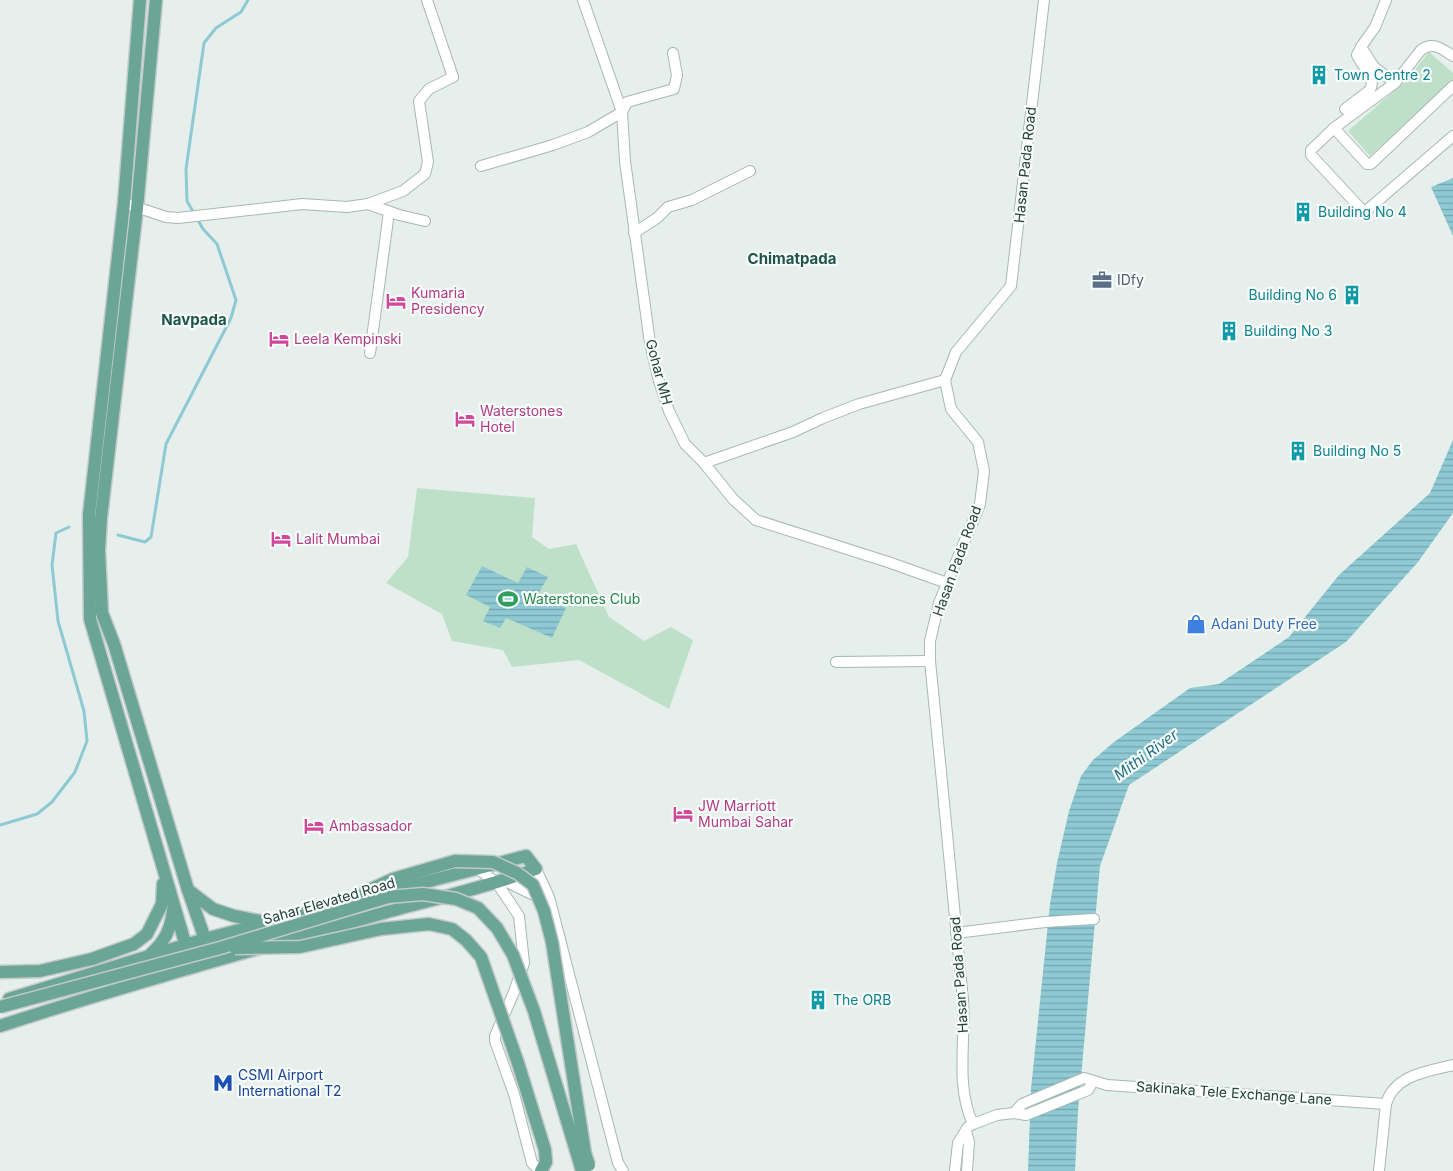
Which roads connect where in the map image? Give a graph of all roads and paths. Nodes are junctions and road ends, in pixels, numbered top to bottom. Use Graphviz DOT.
graph roads {
  1 [pos="140,0"];
  2 [pos="156,0"];
  3 [pos="427,0"];
  4 [pos="583,0"];
  5 [pos="1044,0"];
  6 [pos="1386,0"];
  7 [pos="1361,47"];
  8 [pos="673,53"];
  9 [pos="1453,56"];
  10 [pos="1395,83"];
  11 [pos="1453,86"];
  12 [pos="1344,109"];
  13 [pos="622,112"];
  14 [pos="1334,128"];
  15 [pos="1453,136"];
  16 [pos="482,166"];
  17 [pos="750,171"];
  18 [pos="124,203"];
  19 [pos="368,204"];
  20 [pos="137,208"];
  21 [pos="389,212"];
  22 [pos="425,221"];
  23 [pos="634,233"];
  24 [pos="370,353"];
  25 [pos="945,380"];
  26 [pos="704,462"];
  27 [pos="947,583"];
  28 [pos="930,660"];
  29 [pos="836,662"];
  30 [pos="162,868"];
  31 [pos="478,869"];
  32 [pos="536,869"];
  33 [pos="501,882"];
  34 [pos="188,890"];
  35 [pos="550,903"];
  36 [pos="338,904"];
  37 [pos="173,906"];
  38 [pos="1094,919"];
  39 [pos="270,922"];
  40 [pos="956,933"];
  41 [pos="205,939"];
  42 [pos="186,945"];
  43 [pos="220,948"];
  44 [pos="148,956"];
  45 [pos="212,962"];
  46 [pos="193,968"];
  47 [pos="0,972"];
  48 [pos="0,1001"];
  49 [pos="0,1007"];
  50 [pos="0,1026"];
  51 [pos="1453,1065"];
  52 [pos="1088,1083"];
  53 [pos="1386,1104"];
  54 [pos="1014,1112"];
  55 [pos="973,1124"];
  56 [pos="966,1132"];
  57 [pos="540,1171"];
  58 [pos="582,1171"];
  59 [pos="590,1171"];
  60 [pos="623,1171"];
  61 [pos="954,1171"];
  62 [pos="967,1171"];
  63 [pos="1379,1171"];
  1 -- 18 [label="main road"];
  2 -- 20 [label="main road"];
  3 -- 19 [label="street"];
  4 -- 13 [label="street, Gohar MH"];
  5 -- 25 [label="street, Hasan Pada Road"];
  6 -- 7 [label="street"];
  7 -- 10 [label="street"];
  7 -- 12 [label="street"];
  8 -- 13 [label="street"];
  9 -- 10 [label="street"];
  10 -- 14 [label="street"];
  11 -- 14 [label="street"];
  13 -- 16 [label="street"];
  13 -- 23 [label="street, Gohar MH"];
  14 -- 15 [label="street"];
  17 -- 23 [label="street"];
  18 -- 20 [label="street"];
  18 -- 30 [label="main road"];
  19 -- 20 [label="street"];
  19 -- 21 [label="street"];
  20 -- 34 [label="main road"];
  21 -- 22 [label="street"];
  21 -- 24 [label="street"];
  23 -- 26 [label="street, Gohar MH"];
  25 -- 26 [label="street"];
  25 -- 27 [label="street, Hasan Pada Road"];
  26 -- 27 [label="street, Gohar MH"];
  27 -- 28 [label="street, Hasan Pada Road"];
  28 -- 29 [label="street"];
  28 -- 40 [label="street, Hasan Pada Road"];
  30 -- 37 [label="main road"];
  30 -- 47 [label="main road"];
  31 -- 32 [label="main road"];
  31 -- 33 [label="street"];
  31 -- 36 [label="main road"];
  32 -- 33 [label="main road"];
  32 -- 35 [label="street"];
  33 -- 35 [label="street"];
  33 -- 45 [label="main road"];
  33 -- 57 [label="street"];
  34 -- 39 [label="main road"];
  34 -- 41 [label="main road"];
  35 -- 60 [label="street"];
  36 -- 39 [label="main road"];
  36 -- 59 [label="main road, bridge"];
  37 -- 42 [label="main road"];
  37 -- 44 [label="main road"];
  38 -- 40 [label="street"];
  39 -- 41 [label="main road"];
  40 -- 55 [label="street, Hasan Pada Road"];
  41 -- 42 [label="main road"];
  41 -- 45 [label="main road"];
  42 -- 44 [label="main road"];
  42 -- 46 [label="main road"];
  43 -- 49 [label="main road, Sahar Elevated Road, bridge"];
  43 -- 57 [label="main road, bridge"];
  43 -- 58 [label="main road, Sahar Elevated Road, bridge"];
  44 -- 48 [label="main road"];
  45 -- 46 [label="main road"];
  46 -- 50 [label="main road"];
  51 -- 53 [label="street"];
  52 -- 53 [label="street, Sakinaka Tele Exchange Lane"];
  52 -- 54 [label="street"];
  52 -- 54 [label="street"];
  53 -- 63 [label="street"];
  54 -- 55 [label="street"];
  55 -- 56 [label="street"];
  56 -- 61 [label="street"];
  56 -- 62 [label="street"];
}
